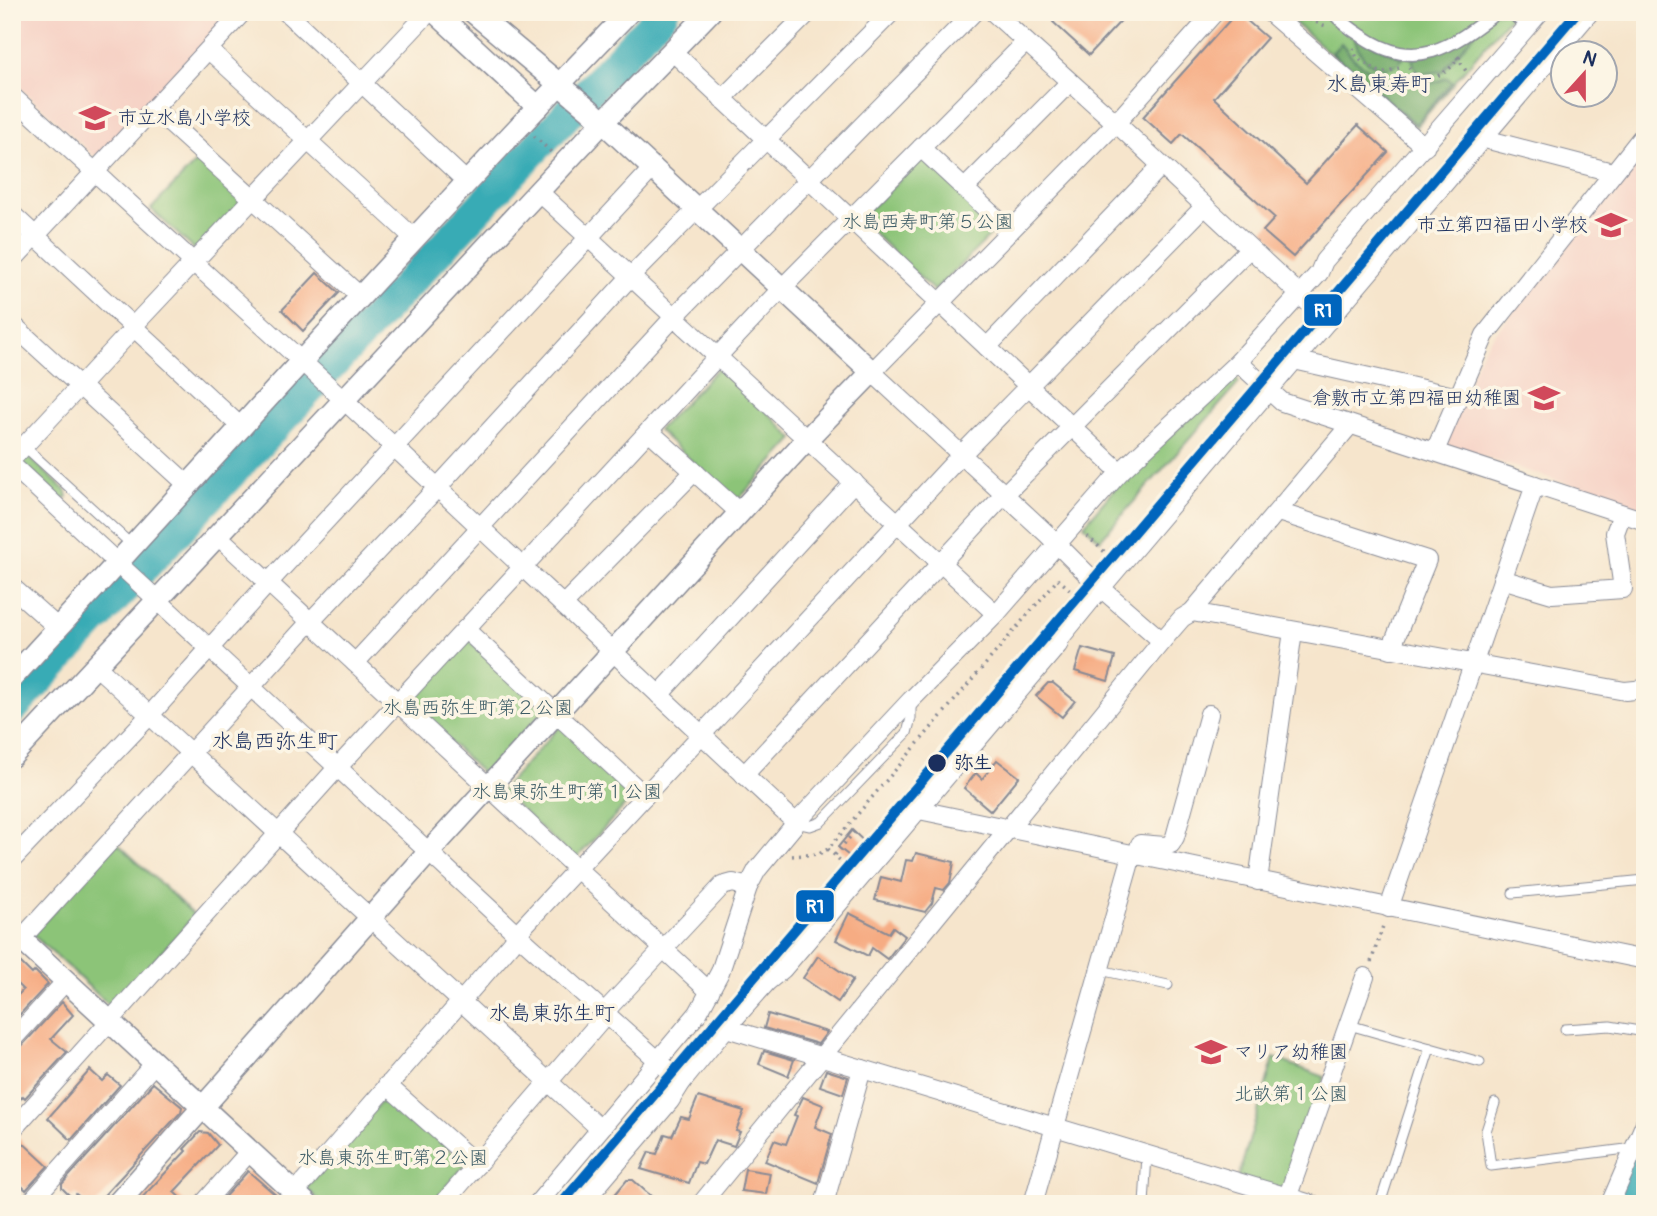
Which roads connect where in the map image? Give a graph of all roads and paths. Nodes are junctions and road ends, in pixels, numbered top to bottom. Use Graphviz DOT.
graph roads {
  1 [pos="243,12"];
  2 [pos="286,12"];
  3 [pos="429,12"];
  4 [pos="435,12"];
  5 [pos="473,12"];
  6 [pos="710,12"];
  7 [pos="808,12"];
  8 [pos="892,12"];
  9 [pos="974,12"];
  10 [pos="993,12"];
  11 [pos="1215,12"];
  12 [pos="1269,12"];
  13 [pos="1333,12"];
  14 [pos="1497,12"];
  15 [pos="1541,12"];
  16 [pos="1590,12"];
  17 [pos="625,14"];
  18 [pos="465,40"];
  19 [pos="1026,42"];
  20 [pos="209,50"];
  21 [pos="672,51"];
  22 [pos="1458,59"];
  23 [pos="1469,76"];
  24 [pos="363,82"];
  25 [pos="1070,82"];
  26 [pos="566,89"];
  27 [pos="12,96"];
  28 [pos="722,99"];
  29 [pos="538,107"];
  30 [pos="153,108"];
  31 [pos="597,116"];
  32 [pos="1116,124"];
  33 [pos="1645,133"];
  34 [pos="1481,138"];
  35 [pos="539,140"];
  36 [pos="765,140"];
  37 [pos="308,141"];
  38 [pos="1425,146"];
  39 [pos="921,148"];
  40 [pos="549,150"];
  41 [pos="1161,166"];
  42 [pos="653,168"];
  43 [pos="95,172"];
  44 [pos="1612,172"];
  45 [pos="809,181"];
  46 [pos="467,183"];
  47 [pos="964,189"];
  48 [pos="538,191"];
  49 [pos="253,199"];
  50 [pos="1205,206"];
  51 [pos="697,209"];
  52 [pos="12,214"];
  53 [pos="850,219"];
  54 [pos="1010,231"];
  55 [pos="36,236"];
  56 [pos="589,238"];
  57 [pos="415,239"];
  58 [pos="1250,248"];
  59 [pos="741,249"];
  60 [pos="12,261"];
  61 [pos="194,262"];
  62 [pos="631,276"];
  63 [pos="783,288"];
  64 [pos="1299,295"];
  65 [pos="361,297"];
  66 [pos="939,303"];
  67 [pos="675,316"];
  68 [pos="1328,321"];
  69 [pos="12,324"];
  70 [pos="134,327"];
  71 [pos="987,347"];
  72 [pos="718,356"];
  73 [pos="1294,360"];
  74 [pos="1238,362"];
  75 [pos="308,368"];
  76 [pos="872,372"];
  77 [pos="79,386"];
  78 [pos="1029,386"];
  79 [pos="1268,391"];
  80 [pos="337,394"];
  81 [pos="1458,397"];
  82 [pos="1350,425"];
  83 [pos="1072,427"];
  84 [pos="242,428"];
  85 [pos="649,431"];
  86 [pos="808,438"];
  87 [pos="16,447"];
  88 [pos="394,447"];
  89 [pos="1435,451"];
  90 [pos="961,455"];
  91 [pos="12,465"];
  92 [pos="695,471"];
  93 [pos="1120,472"];
  94 [pos="854,482"];
  95 [pos="188,485"];
  96 [pos="1535,485"];
  97 [pos="438,488"];
  98 [pos="1004,495"];
  99 [pos="1278,512"];
  100 [pos="740,513"];
  101 [pos="1622,514"];
  102 [pos="1645,521"];
  103 [pos="899,522"];
  104 [pos="480,528"];
  105 [pos="1080,530"];
  106 [pos="218,536"];
  107 [pos="1057,543"];
  108 [pos="133,546"];
  109 [pos="1116,562"];
  110 [pos="942,563"];
  111 [pos="124,568"];
  112 [pos="523,568"];
  113 [pos="1049,571"];
  114 [pos="1058,579"];
  115 [pos="1502,579"];
  116 [pos="268,582"];
  117 [pos="12,587"];
  118 [pos="1101,588"];
  119 [pos="153,595"];
  120 [pos="1084,601"];
  121 [pos="563,605"];
  122 [pos="1192,612"];
  123 [pos="996,614"];
  124 [pos="311,621"];
  125 [pos="58,628"];
  126 [pos="465,629"];
  127 [pos="1293,631"];
  128 [pos="1162,641"];
  129 [pos="210,648"];
  130 [pos="1391,649"];
  131 [pos="612,652"];
  132 [pos="355,663"];
  133 [pos="1473,664"];
  134 [pos="96,666"];
  135 [pos="12,678"];
  136 [pos="253,688"];
  137 [pos="1645,689"];
  138 [pos="659,695"];
  139 [pos="398,702"];
  140 [pos="556,713"];
  141 [pos="1209,714"];
  142 [pos="150,715"];
  143 [pos="702,735"];
  144 [pos="192,754"];
  145 [pos="12,756"];
  146 [pos="338,767"];
  147 [pos="744,775"];
  148 [pos="489,787"];
  149 [pos="645,796"];
  150 [pos="919,810"];
  151 [pos="796,823"];
  152 [pos="1009,830"];
  153 [pos="855,831"];
  154 [pos="278,834"];
  155 [pos="828,849"];
  156 [pos="429,852"];
  157 [pos="835,855"];
  158 [pos="1135,855"];
  159 [pos="791,856"];
  160 [pos="12,860"];
  161 [pos="577,869"];
  162 [pos="855,874"];
  163 [pos="1645,880"];
  164 [pos="1258,881"];
  165 [pos="748,887"];
  166 [pos="1513,893"];
  167 [pos="1389,908"];
  168 [pos="370,919"];
  169 [pos="518,935"];
  170 [pos="15,939"];
  171 [pos="663,950"];
  172 [pos="1645,960"];
  173 [pos="1100,970"];
  174 [pos="1365,977"];
  175 [pos="66,981"];
  176 [pos="1168,985"];
  177 [pos="710,992"];
  178 [pos="460,1002"];
  179 [pos="605,1014"];
  180 [pos="110,1022"];
  181 [pos="1349,1025"];
  182 [pos="726,1028"];
  183 [pos="1565,1029"];
  184 [pos="1645,1032"];
  185 [pos="12,1040"];
  186 [pos="1430,1048"];
  187 [pos="822,1055"];
  188 [pos="659,1062"];
  189 [pos="1480,1062"];
  190 [pos="155,1063"];
  191 [pos="862,1069"];
  192 [pos="547,1082"];
  193 [pos="682,1082"];
  194 [pos="387,1085"];
  195 [pos="1495,1103"];
  196 [pos="203,1108"];
  197 [pos="1645,1123"];
  198 [pos="1054,1127"];
  199 [pos="600,1129"];
  200 [pos="12,1130"];
  201 [pos="1634,1148"];
  202 [pos="250,1151"];
  203 [pos="1147,1155"];
  204 [pos="477,1165"];
  205 [pos="1645,1179"];
  206 [pos="295,1200"];
  207 [pos="1287,1201"];
  208 [pos="29,1204"];
  209 [pos="117,1204"];
  210 [pos="203,1204"];
  211 [pos="443,1204"];
  212 [pos="537,1204"];
  213 [pos="582,1204"];
  214 [pos="701,1204"];
  215 [pos="824,1204"];
  216 [pos="1033,1204"];
  217 [pos="1144,1204"];
  218 [pos="1311,1204"];
  219 [pos="1380,1204"];
  220 [pos="1610,1204"];
  221 [pos="1634,1204"];
  1 -- 20 [label="street"];
  2 -- 24 [label="street"];
  3 -- 24 [label="street"];
  4 -- 18 [label="street"];
  5 -- 26 [label="street"];
  6 -- 21 [label="street"];
  7 -- 28 [label="street"];
  8 -- 36 [label="street"];
  9 -- 45 [label="street"];
  10 -- 19 [label="street"];
  11 -- 32 [label="street"];
  12 -- 38 [label="street"];
  13 -- 14 [label="street"];
  15 -- 38 [label="street"];
  16 -- 34 [label="street"];
  17 -- 26 [label="street"];
  18 -- 26 [label="street"];
  18 -- 29 [label="street"];
  19 -- 25 [label="street"];
  19 -- 39 [label="street"];
  20 -- 30 [label="street"];
  20 -- 37 [label="street"];
  21 -- 28 [label="street"];
  21 -- 31 [label="street"];
  22 -- 23 [label="path"];
  24 -- 37 [label="street"];
  24 -- 46 [label="street"];
  25 -- 32 [label="street"];
  25 -- 47 [label="street"];
  26 -- 29 [label="street"];
  26 -- 31 [label="street"];
  27 -- 43 [label="street"];
  28 -- 36 [label="street"];
  29 -- 46 [label="street"];
  30 -- 43 [label="street"];
  30 -- 49 [label="street"];
  31 -- 42 [label="street"];
  31 -- 48 [label="street"];
  32 -- 41 [label="street"];
  32 -- 54 [label="street"];
  33 -- 44 [label="street"];
  34 -- 44 [label="street"];
  34 -- 68 [label="street"];
  35 -- 40 [label="path"];
  36 -- 45 [label="street"];
  36 -- 51 [label="street"];
  37 -- 49 [label="street"];
  37 -- 57 [label="street"];
  38 -- 64 [label="street"];
  39 -- 47 [label="street"];
  39 -- 53 [label="street"];
  41 -- 50 [label="street"];
  41 -- 71 [label="street"];
  42 -- 51 [label="street"];
  42 -- 56 [label="street"];
  43 -- 55 [label="street"];
  43 -- 61 [label="street"];
  44 -- 81 [label="street"];
  45 -- 53 [label="street"];
  45 -- 59 [label="street"];
  46 -- 57 [label="street"];
  47 -- 54 [label="street"];
  48 -- 56 [label="street"];
  48 -- 80 [label="street"];
  49 -- 61 [label="street"];
  49 -- 65 [label="street"];
  50 -- 58 [label="street"];
  50 -- 78 [label="street"];
  51 -- 59 [label="street"];
  51 -- 62 [label="street"];
  52 -- 55 [label="street"];
  53 -- 63 [label="street"];
  53 -- 66 [label="street"];
  54 -- 66 [label="street"];
  55 -- 60 [label="street"];
  55 -- 70 [label="street"];
  56 -- 62 [label="street"];
  56 -- 88 [label="street"];
  57 -- 65 [label="street"];
  58 -- 64 [label="street"];
  58 -- 83 [label="street"];
  59 -- 63 [label="street"];
  59 -- 67 [label="street"];
  61 -- 70 [label="street"];
  61 -- 75 [label="street"];
  62 -- 67 [label="street"];
  62 -- 97 [label="street"];
  63 -- 72 [label="street"];
  63 -- 76 [label="street"];
  64 -- 68 [label="street"];
  64 -- 74 [label="street"];
  65 -- 75 [label="street"];
  66 -- 71 [label="street"];
  66 -- 76 [label="street"];
  67 -- 72 [label="street"];
  67 -- 104 [label="street"];
  68 -- 73 [label="street"];
  69 -- 77 [label="street"];
  70 -- 77 [label="street"];
  70 -- 84 [label="street"];
  71 -- 78 [label="street"];
  72 -- 85 [label="street"];
  72 -- 86 [label="street"];
  73 -- 79 [label="street"];
  73 -- 81 [label="street"];
  74 -- 79 [label="street"];
  74 -- 93 [label="street"];
  75 -- 80 [label="street"];
  75 -- 84 [label="street"];
  76 -- 86 [label="street"];
  76 -- 90 [label="street"];
  77 -- 87 [label="street"];
  77 -- 95 [label="street"];
  78 -- 83 [label="street"];
  78 -- 90 [label="street"];
  79 -- 82 [label="street"];
  79 -- 118 [label="street"];
  80 -- 88 [label="street"];
  80 -- 106 [label="street"];
  81 -- 89 [label="street"];
  82 -- 89 [label="street"];
  82 -- 99 [label="street"];
  83 -- 93 [label="street"];
  83 -- 98 [label="street"];
  84 -- 95 [label="street"];
  85 -- 92 [label="street"];
  85 -- 112 [label="street"];
  86 -- 94 [label="street"];
  86 -- 100 [label="street"];
  87 -- 108 [label="lane"];
  88 -- 97 [label="street"];
  88 -- 116 [label="street"];
  89 -- 96 [label="street"];
  90 -- 98 [label="street"];
  90 -- 103 [label="street"];
  91 -- 111 [label="street"];
  92 -- 100 [label="street"];
  92 -- 121 [label="street"];
  93 -- 107 [label="street"];
  94 -- 103 [label="street"];
  94 -- 138 [label="street"];
  95 -- 108 [label="street"];
  96 -- 101 [label="street"];
  96 -- 115 [label="street"];
  97 -- 104 [label="street"];
  97 -- 124 [label="street"];
  98 -- 107 [label="street"];
  98 -- 110 [label="street"];
  99 -- 122 [label="street"];
  99 -- 130 [label="street"];
  100 -- 131 [label="street"];
  101 -- 102 [label="street"];
  101 -- 115 [label="street"];
  103 -- 110 [label="street"];
  103 -- 143 [label="street"];
  104 -- 112 [label="street"];
  104 -- 132 [label="street"];
  105 -- 109 [label="path"];
  106 -- 116 [label="street"];
  106 -- 119 [label="street"];
  107 -- 118 [label="street"];
  107 -- 123 [label="street"];
  108 -- 111 [label="street"];
  110 -- 123 [label="street"];
  110 -- 147 [label="street"];
  111 -- 119 [label="street"];
  111 -- 125 [label="street"];
  112 -- 121 [label="street"];
  112 -- 126 [label="street"];
  113 -- 114 [label="path"];
  114 -- 120 [label="path"];
  114 -- 155 [label="path"];
  115 -- 133 [label="street"];
  116 -- 124 [label="street"];
  116 -- 129 [label="street"];
  117 -- 125 [label="street"];
  118 -- 128 [label="street"];
  118 -- 150 [label="street"];
  119 -- 129 [label="street"];
  119 -- 134 [label="street"];
  121 -- 131 [label="street"];
  122 -- 127 [label="street"];
  122 -- 128 [label="street"];
  123 -- 151 [label="street"];
  124 -- 132 [label="street"];
  124 -- 136 [label="street"];
  125 -- 135 [label="street"];
  126 -- 139 [label="street"];
  126 -- 140 [label="street"];
  127 -- 130 [label="street"];
  127 -- 164 [label="street"];
  128 -- 152 [label="street"];
  129 -- 136 [label="street"];
  129 -- 142 [label="street"];
  130 -- 133 [label="street"];
  131 -- 138 [label="street"];
  131 -- 140 [label="street"];
  132 -- 139 [label="street"];
  133 -- 137 [label="street"];
  133 -- 167 [label="street"];
  134 -- 142 [label="street"];
  134 -- 145 [label="street"];
  136 -- 144 [label="street"];
  136 -- 146 [label="street"];
  138 -- 143 [label="street"];
  139 -- 146 [label="street"];
  139 -- 148 [label="street"];
  140 -- 148 [label="street"];
  140 -- 149 [label="street"];
  141 -- 158 [label="street"];
  142 -- 144 [label="street"];
  142 -- 160 [label="street"];
  143 -- 147 [label="street"];
  143 -- 149 [label="street"];
  144 -- 154 [label="street"];
  144 -- 170 [label="street"];
  146 -- 154 [label="street"];
  146 -- 156 [label="street"];
  147 -- 151 [label="street"];
  148 -- 156 [label="street"];
  148 -- 161 [label="street"];
  149 -- 161 [label="street"];
  150 -- 152 [label="street"];
  150 -- 182 [label="street"];
  151 -- 165 [label="street"];
  152 -- 158 [label="street"];
  152 -- 187 [label="street"];
  153 -- 157 [label="path"];
  154 -- 168 [label="street"];
  154 -- 180 [label="street"];
  155 -- 157 [label="path"];
  155 -- 159 [label="path"];
  156 -- 168 [label="street"];
  156 -- 169 [label="street"];
  157 -- 162 [label="path"];
  158 -- 164 [label="street"];
  158 -- 173 [label="street"];
  161 -- 169 [label="street"];
  161 -- 171 [label="street"];
  163 -- 166 [label="lane"];
  164 -- 167 [label="street"];
  165 -- 171 [label="street"];
  165 -- 177 [label="street"];
  167 -- 172 [label="street"];
  167 -- 174 [label="path"];
  168 -- 178 [label="street"];
  168 -- 196 [label="street"];
  169 -- 178 [label="street"];
  169 -- 179 [label="street"];
  170 -- 175 [label="street"];
  171 -- 177 [label="street"];
  171 -- 179 [label="street"];
  173 -- 176 [label="lane"];
  173 -- 198 [label="street"];
  174 -- 181 [label="street"];
  175 -- 180 [label="street"];
  175 -- 185 [label="street"];
  177 -- 188 [label="street"];
  178 -- 192 [label="street"];
  178 -- 194 [label="street"];
  179 -- 188 [label="street"];
  179 -- 192 [label="street"];
  180 -- 190 [label="street"];
  180 -- 200 [label="street"];
  181 -- 186 [label="lane"];
  181 -- 207 [label="street"];
  182 -- 187 [label="street"];
  182 -- 193 [label="street"];
  183 -- 184 [label="lane"];
  186 -- 189 [label="lane"];
  186 -- 219 [label="lane"];
  187 -- 191 [label="street"];
  187 -- 214 [label="street"];
  188 -- 193 [label="street"];
  188 -- 199 [label="street"];
  190 -- 196 [label="street"];
  190 -- 208 [label="street"];
  191 -- 198 [label="street"];
  191 -- 215 [label="street"];
  192 -- 199 [label="street"];
  192 -- 204 [label="street"];
  193 -- 213 [label="street"];
  194 -- 204 [label="street"];
  194 -- 206 [label="street"];
  195 -- 201 [label="lane"];
  196 -- 202 [label="street"];
  196 -- 209 [label="street"];
  197 -- 201 [label="street"];
  198 -- 203 [label="street"];
  198 -- 216 [label="street"];
  199 -- 212 [label="street"];
  201 -- 220 [label="street"];
  202 -- 206 [label="street"];
  202 -- 210 [label="street"];
  203 -- 207 [label="street"];
  203 -- 217 [label="lane"];
  204 -- 211 [label="street"];
  205 -- 221 [label="path"];
  207 -- 218 [label="street"];
}
